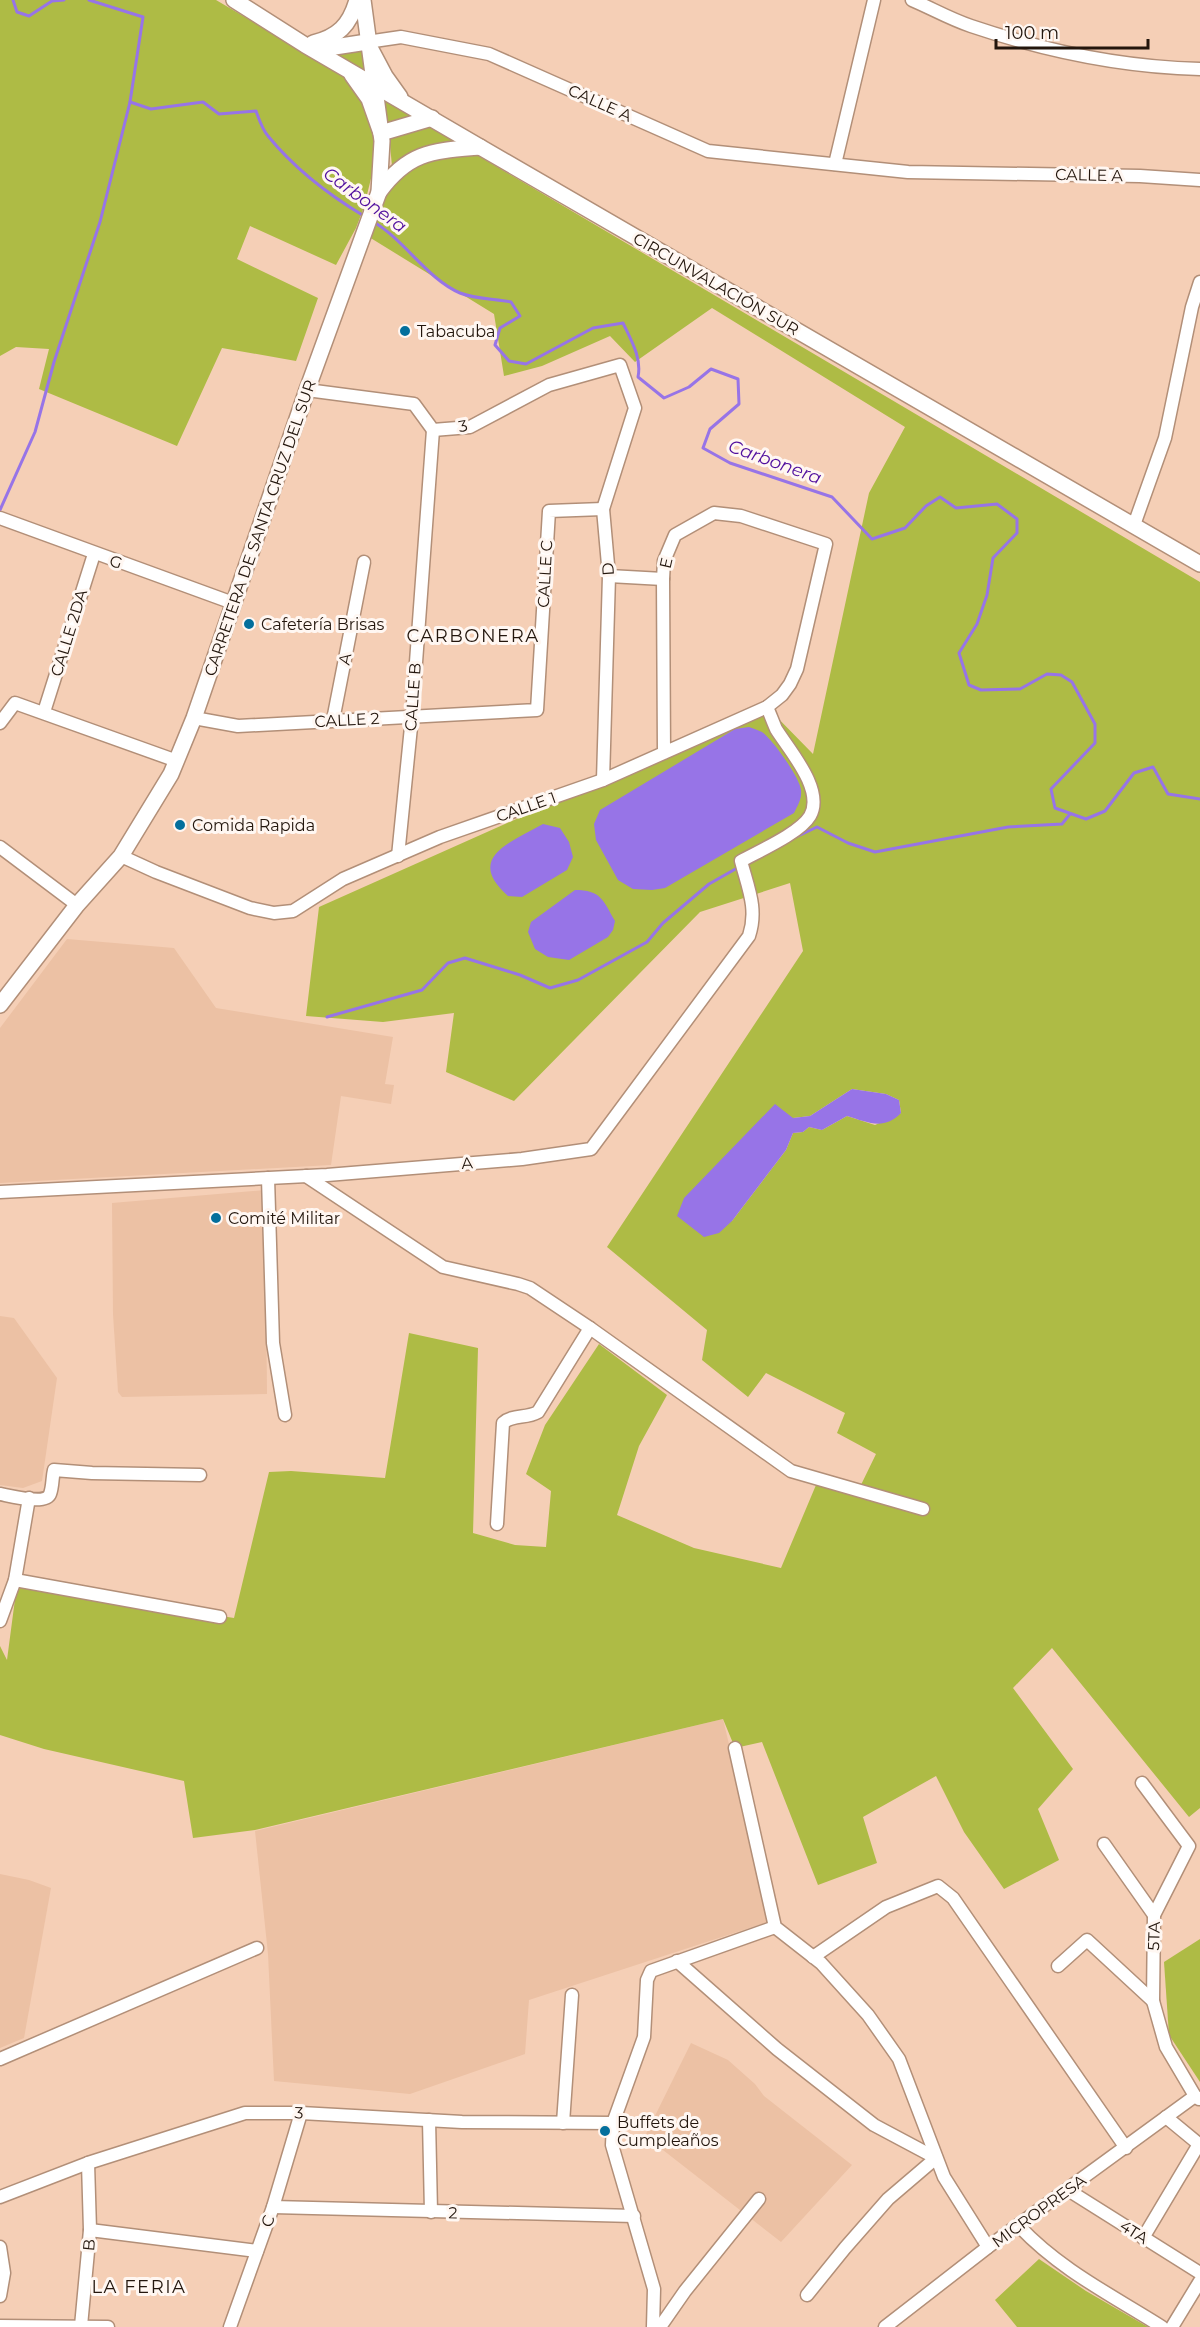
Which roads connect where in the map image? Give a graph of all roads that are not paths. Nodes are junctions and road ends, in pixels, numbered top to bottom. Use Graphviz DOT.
graph roads {
  1 [pos="234,0"];
  2 [pos="357,0"];
  3 [pos="363,0"];
  4 [pos="874,0"];
  5 [pos="912,0"];
  6 [pos="367,42"];
  7 [pos="310,48"];
  8 [pos="1200,69"];
  9 [pos="349,70"];
  10 [pos="375,85"];
  11 [pos="402,100"];
  12 [pos="432,118"];
  13 [pos="381,133"];
  14 [pos="480,147"];
  15 [pos="835,164"];
  16 [pos="1200,180"];
  17 [pos="379,192"];
  18 [pos="1200,282"];
  19 [pos="620,365"];
  20 [pos="307,390"];
  21 [pos="433,430"];
  22 [pos="603,509"];
  23 [pos="0,518"];
  24 [pos="1134,525"];
  25 [pos="826,544"];
  26 [pos="94,554"];
  27 [pos="364,562"];
  28 [pos="1200,564"];
  29 [pos="609,576"];
  30 [pos="663,579"];
  31 [pos="233,603"];
  32 [pos="767,707"];
  33 [pos="537,710"];
  34 [pos="44,712"];
  35 [pos="412,717"];
  36 [pos="194,718"];
  37 [pos="333,720"];
  38 [pos="0,723"];
  39 [pos="664,753"];
  40 [pos="177,760"];
  41 [pos="603,780"];
  42 [pos="0,847"];
  43 [pos="121,856"];
  44 [pos="398,856"];
  45 [pos="77,905"];
  46 [pos="0,1005"];
  47 [pos="306,1176"];
  48 [pos="268,1178"];
  49 [pos="0,1192"];
  50 [pos="591,1328"];
  51 [pos="285,1415"];
  52 [pos="201,1475"];
  53 [pos="0,1494"];
  54 [pos="29,1498"];
  55 [pos="923,1509"];
  56 [pos="497,1524"];
  57 [pos="15,1580"];
  58 [pos="220,1617"];
  59 [pos="0,1621"];
  60 [pos="735,1748"];
  61 [pos="1142,1783"];
  62 [pos="1104,1844"];
  63 [pos="1154,1915"];
  64 [pos="775,1927"];
  65 [pos="257,1948"];
  66 [pos="813,1957"];
  67 [pos="677,1961"];
  68 [pos="1058,1966"];
  69 [pos="572,1995"];
  70 [pos="1153,2001"];
  71 [pos="0,2059"];
  72 [pos="1197,2098"];
  73 [pos="301,2113"];
  74 [pos="1166,2117"];
  75 [pos="429,2120"];
  76 [pos="563,2123"];
  77 [pos="613,2123"];
  78 [pos="1200,2144"];
  79 [pos="1126,2148"];
  80 [pos="936,2158"];
  81 [pos="88,2163"];
  82 [pos="1068,2190"];
  83 [pos="0,2197"];
  84 [pos="759,2199"];
  85 [pos="273,2207"];
  86 [pos="430,2212"];
  87 [pos="634,2217"];
  88 [pos="1018,2226"];
  89 [pos="90,2230"];
  90 [pos="1143,2238"];
  91 [pos="0,2247"];
  92 [pos="988,2247"];
  93 [pos="257,2251"];
  94 [pos="1200,2273"];
  95 [pos="1200,2281"];
  96 [pos="807,2295"];
  97 [pos="0,2296"];
  98 [pos="0,2326"];
  99 [pos="81,2326"];
  100 [pos="108,2327"];
  101 [pos="230,2327"];
  102 [pos="653,2327"];
  103 [pos="660,2327"];
  104 [pos="885,2327"];
  105 [pos="1162,2327"];
  106 [pos="1172,2327"];
  1 -- 7 [label="main road, CIRCUNVALACIÓN SUR"];
  2 -- 7 [label="main road"];
  3 -- 6 [label="main road, CARRETERA DE SANTA CRUZ DEL SUR"];
  4 -- 15 [label="street"];
  5 -- 8 [label="street"];
  6 -- 7 [label="main road"];
  6 -- 10 [label="main road, CARRETERA DE SANTA CRUZ DEL SUR"];
  6 -- 11 [label="main road"];
  6 -- 15 [label="street, CALLE A"];
  7 -- 9 [label="main road, CIRCUNVALACIÓN SUR"];
  9 -- 10 [label="main road, CIRCUNVALACIÓN SUR"];
  9 -- 13 [label="main road"];
  10 -- 11 [label="main road, CIRCUNVALACIÓN SUR"];
  10 -- 13 [label="main road, CARRETERA DE SANTA CRUZ DEL SUR"];
  11 -- 12 [label="main road, CIRCUNVALACIÓN SUR"];
  12 -- 13 [label="main road"];
  12 -- 14 [label="main road, CIRCUNVALACIÓN SUR"];
  13 -- 17 [label="main road, CARRETERA DE SANTA CRUZ DEL SUR"];
  14 -- 17 [label="main road"];
  14 -- 24 [label="main road, CIRCUNVALACIÓN SUR"];
  15 -- 16 [label="street, CALLE A"];
  17 -- 20 [label="main road, CARRETERA DE SANTA CRUZ DEL SUR"];
  18 -- 24 [label="street"];
  19 -- 21 [label="street, 3"];
  19 -- 22 [label="street, D"];
  20 -- 21 [label="street"];
  20 -- 31 [label="main road, CARRETERA DE SANTA CRUZ DEL SUR"];
  21 -- 35 [label="street, CALLE B"];
  22 -- 29 [label="street, D"];
  22 -- 33 [label="street, CALLE C"];
  23 -- 26 [label="street, G"];
  24 -- 28 [label="main road, CIRCUNVALACIÓN SUR"];
  25 -- 30 [label="street, E"];
  25 -- 32 [label="street, CALLE 1"];
  26 -- 31 [label="street, G"];
  26 -- 34 [label="street, CALLE 2DA"];
  27 -- 37 [label="street, A"];
  29 -- 30 [label="street"];
  29 -- 41 [label="street, D"];
  30 -- 39 [label="street, E"];
  31 -- 36 [label="main road, CARRETERA DE SANTA CRUZ DEL SUR"];
  32 -- 39 [label="street, CALLE 1"];
  32 -- 47 [label="street, A"];
  33 -- 35 [label="street, CALLE 2"];
  34 -- 38 [label="street"];
  34 -- 40 [label="street"];
  35 -- 37 [label="street, CALLE 2"];
  35 -- 44 [label="street, CALLE B"];
  36 -- 37 [label="street, CALLE 2"];
  36 -- 40 [label="main road, CARRETERA DE SANTA CRUZ DEL SUR"];
  39 -- 41 [label="street, CALLE 1"];
  40 -- 43 [label="main road, CARRETERA DE SANTA CRUZ DEL SUR"];
  41 -- 44 [label="street, CALLE 1"];
  42 -- 45 [label="street"];
  43 -- 44 [label="street, CALLE 1"];
  43 -- 45 [label="main road, CARRETERA DE SANTA CRUZ DEL SUR"];
  45 -- 46 [label="main road, CARRETERA DE SANTA CRUZ DEL SUR"];
  47 -- 48 [label="street, A"];
  47 -- 50 [label="street"];
  48 -- 49 [label="street, A"];
  48 -- 51 [label="street"];
  50 -- 55 [label="street"];
  50 -- 56 [label="street"];
  52 -- 54 [label="street"];
  53 -- 54 [label="street"];
  54 -- 57 [label="street"];
  57 -- 58 [label="street"];
  57 -- 59 [label="street"];
  60 -- 64 [label="street"];
  61 -- 63 [label="street, 5TA"];
  62 -- 63 [label="street"];
  63 -- 70 [label="street, 5TA"];
  64 -- 66 [label="street"];
  64 -- 67 [label="street"];
  65 -- 71 [label="street"];
  66 -- 79 [label="street"];
  66 -- 80 [label="street"];
  67 -- 77 [label="street"];
  67 -- 80 [label="street"];
  68 -- 70 [label="street"];
  69 -- 76 [label="street"];
  70 -- 72 [label="street, 5TA"];
  72 -- 74 [label="street, MICROPRESA"];
  73 -- 75 [label="street, 3"];
  73 -- 81 [label="street, 3"];
  73 -- 85 [label="street, C"];
  74 -- 78 [label="street"];
  74 -- 79 [label="street, MICROPRESA"];
  75 -- 76 [label="street, 3"];
  75 -- 86 [label="street"];
  76 -- 77 [label="street, 3"];
  77 -- 87 [label="street"];
  78 -- 90 [label="street"];
  79 -- 82 [label="street, MICROPRESA"];
  80 -- 92 [label="street"];
  80 -- 96 [label="street"];
  81 -- 83 [label="street, 3"];
  81 -- 89 [label="street, B"];
  82 -- 88 [label="street, MICROPRESA"];
  82 -- 90 [label="street, 4TA"];
  84 -- 103 [label="street"];
  85 -- 86 [label="street, 2"];
  85 -- 93 [label="street, C"];
  86 -- 87 [label="street, 2"];
  87 -- 102 [label="street"];
  88 -- 92 [label="street, MICROPRESA"];
  88 -- 105 [label="street"];
  89 -- 93 [label="street"];
  89 -- 99 [label="street, B"];
  90 -- 94 [label="street, 4TA"];
  91 -- 97 [label="street"];
  92 -- 104 [label="street, MICROPRESA"];
  93 -- 101 [label="street, C"];
  95 -- 106 [label="street"];
  98 -- 99 [label="street"];
  99 -- 100 [label="street"];
}
